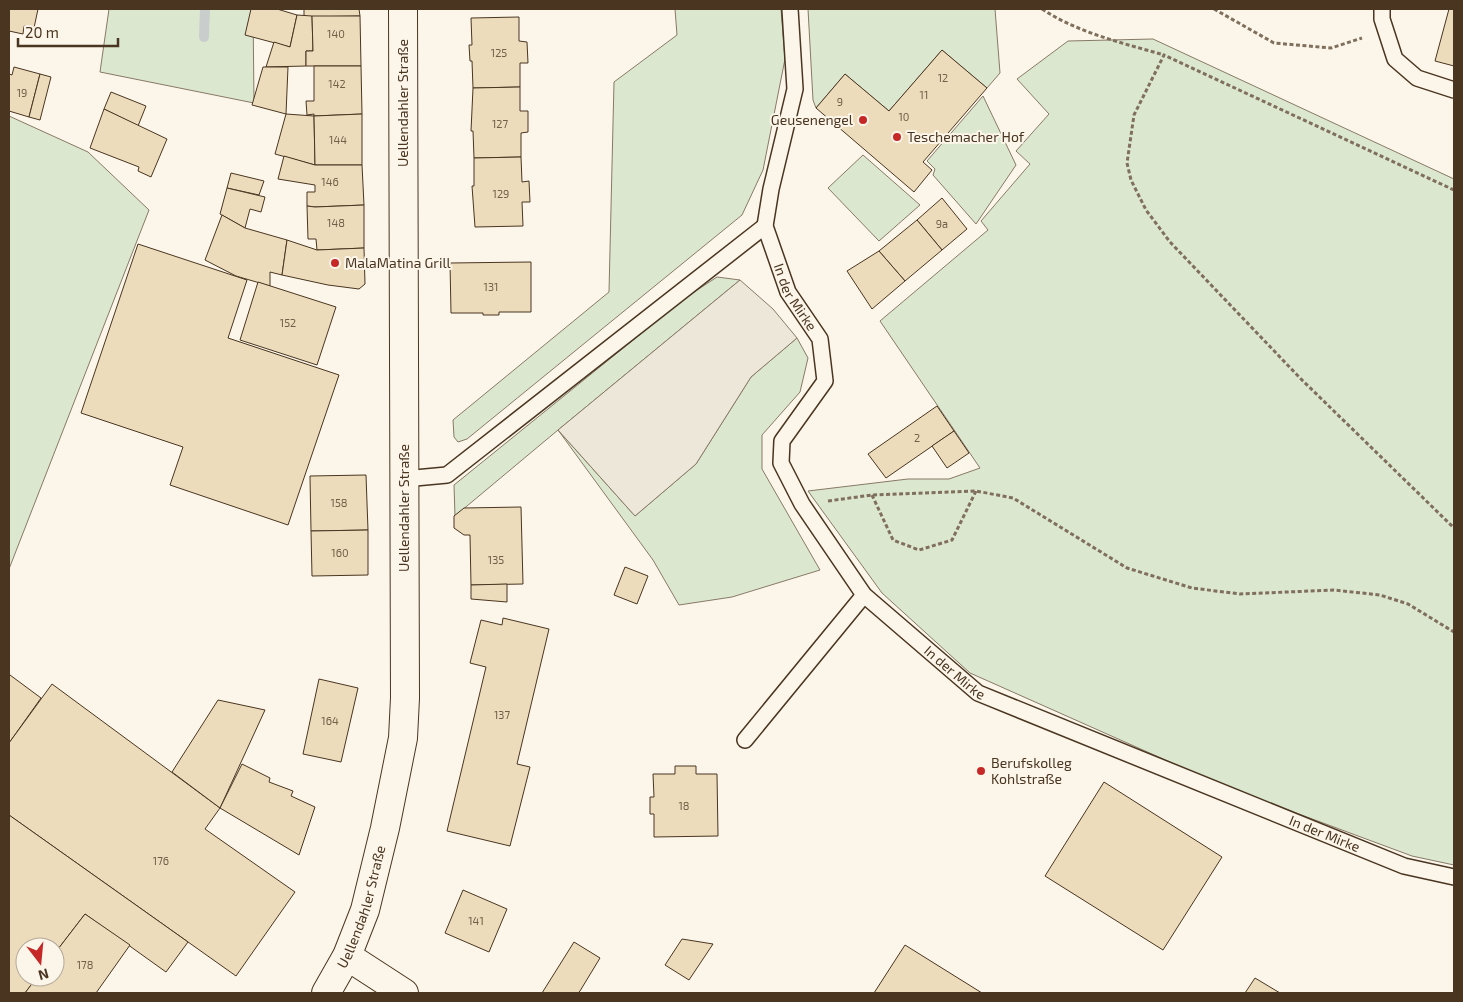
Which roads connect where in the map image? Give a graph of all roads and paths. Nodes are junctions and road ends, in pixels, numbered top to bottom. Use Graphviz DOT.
graph roads {
  1 [pos="403,9"];
  2 [pos="790,9"];
  3 [pos="1042,9"];
  4 [pos="1214,9"];
  5 [pos="1382,9"];
  6 [pos="1386,30"];
  7 [pos="1164,55"];
  8 [pos="1454,90"];
  9 [pos="1454,190"];
  10 [pos="765,226"];
  11 [pos="404,479"];
  12 [pos="976,491"];
  13 [pos="872,495"];
  14 [pos="802,504"];
  15 [pos="1454,528"];
  16 [pos="864,595"];
  17 [pos="1454,632"];
  18 [pos="744,740"];
  19 [pos="1454,877"];
  20 [pos="347,956"];
  21 [pos="326,993"];
  22 [pos="404,993"];
  1 -- 11 [label="main road, Uellendahler Straße"];
  2 -- 10 [label="lane, In der Mirke"];
  3 -- 7 [label="path"];
  4 -- 6 [label="path"];
  5 -- 6 [label="lane"];
  6 -- 8 [label="lane"];
  7 -- 9 [label="path"];
  7 -- 15 [label="path"];
  10 -- 11 [label="lane"];
  10 -- 14 [label="lane, In der Mirke"];
  11 -- 20 [label="main road, Uellendahler Straße"];
  12 -- 13 [label="path"];
  12 -- 13 [label="path"];
  12 -- 17 [label="path"];
  13 -- 14 [label="path"];
  14 -- 16 [label="lane, In der Mirke"];
  16 -- 18 [label="lane"];
  16 -- 19 [label="lane, In der Mirke"];
  20 -- 21 [label="main road, Uellendahler Straße"];
  20 -- 22 [label="main road"];
}
